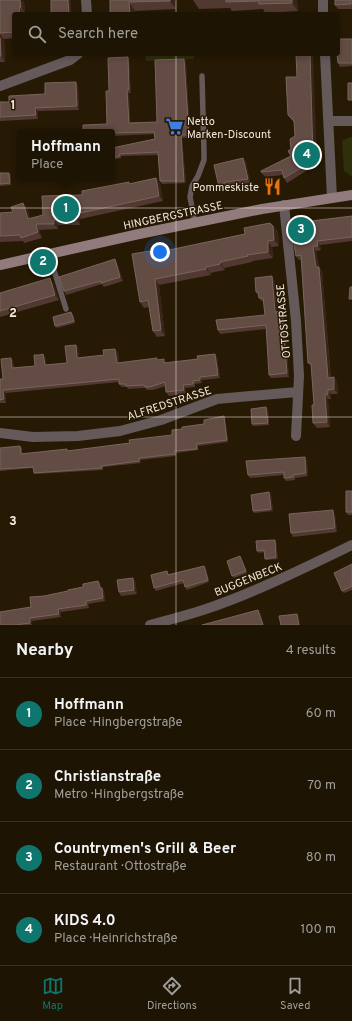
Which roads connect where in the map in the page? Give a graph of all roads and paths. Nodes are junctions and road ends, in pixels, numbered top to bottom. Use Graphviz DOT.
graph roads {
  1 [pos="86,0"];
  2 [pos="323,0"];
  3 [pos="87,12"];
  4 [pos="323,12"];
  5 [pos="75,56"];
  6 [pos="325,56"];
  7 [pos="202,76"];
  8 [pos="0,86"];
  9 [pos="352,121"];
  10 [pos="329,122"];
  11 [pos="352,196"];
  12 [pos="332,198"];
  13 [pos="284,205"];
  14 [pos="195,223"];
  15 [pos="49,254"];
  16 [pos="0,264"];
  17 [pos="66,309"];
  18 [pos="297,392"];
  19 [pos="0,433"];
  20 [pos="296,436"];
  21 [pos="352,545"];
  22 [pos="150,625"];
  1 -- 3 [label="street"];
  2 -- 4 [label="street"];
  5 -- 8 [label="street"];
  6 -- 10 [label="street"];
  7 -- 14 [label="lane"];
  9 -- 10 [label="street"];
  10 -- 12 [label="street"];
  11 -- 12 [label="street, HINGBERGSTRASSE"];
  12 -- 13 [label="street, HINGBERGSTRASSE"];
  13 -- 14 [label="street, HINGBERGSTRASSE"];
  13 -- 18 [label="street, OTTOSTRASSE"];
  14 -- 15 [label="street, HINGBERGSTRASSE"];
  15 -- 16 [label="street, HINGBERGSTRASSE"];
  15 -- 17 [label="lane"];
  18 -- 19 [label="street, ALFREDSTRASSE"];
  18 -- 20 [label="street, OTTOSTRASSE"];
  21 -- 22 [label="street, BUGGENBECK"];
}
